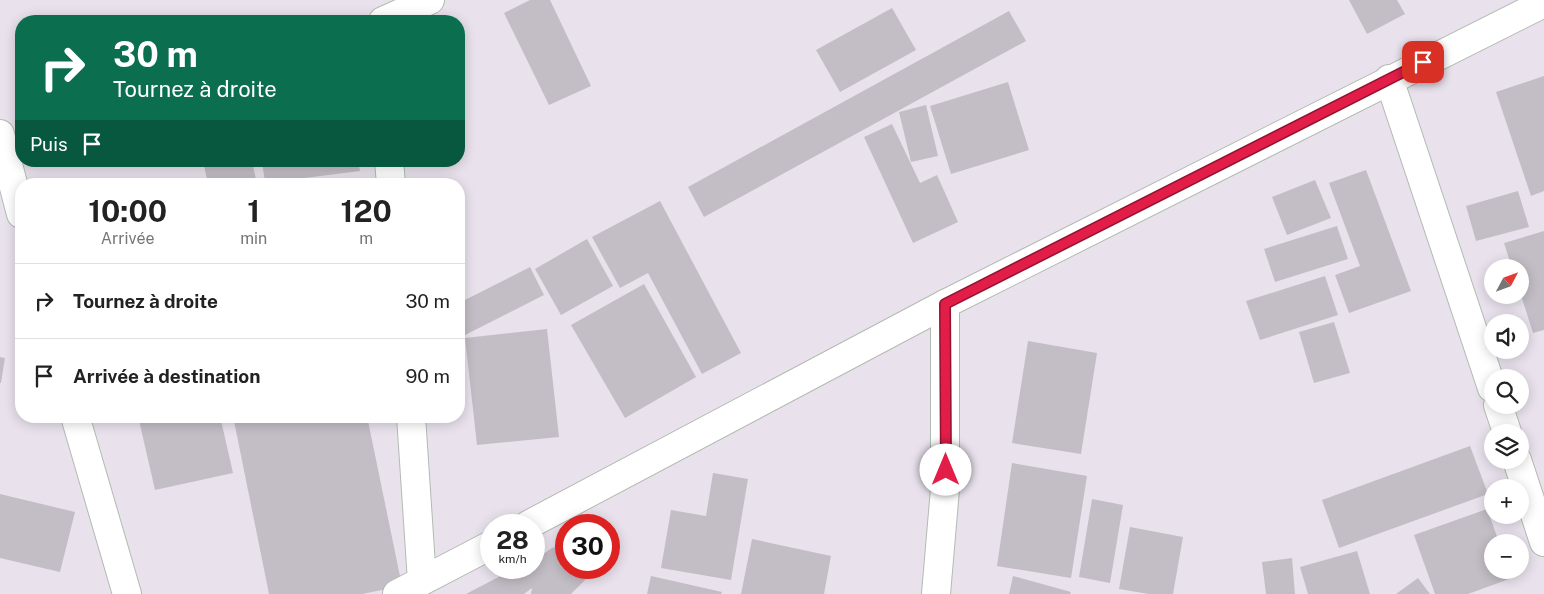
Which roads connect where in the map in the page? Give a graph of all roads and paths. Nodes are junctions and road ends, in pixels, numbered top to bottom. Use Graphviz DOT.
graph roads {
  1 [pos="375,0"];
  2 [pos="430,0"];
  3 [pos="1544,2"];
  4 [pos="377,15"];
  5 [pos="396,15"];
  6 [pos="1389,79"];
  7 [pos="0,134"];
  8 [pos="15,191"];
  9 [pos="945,304"];
  10 [pos="1486,369"];
  11 [pos="77,423"];
  12 [pos="411,423"];
  13 [pos="1519,469"];
  14 [pos="545,516"];
  15 [pos="1544,542"];
  16 [pos="480,550"];
  17 [pos="422,581"];
  18 [pos="127,594"];
  19 [pos="398,594"];
  20 [pos="936,594"];
  1 -- 4 [label="street"];
  2 -- 5 [label="street"];
  3 -- 6 [label="street"];
  6 -- 9 [label="street"];
  6 -- 10 [label="street"];
  7 -- 8 [label="street"];
  9 -- 14 [label="street"];
  9 -- 20 [label="street"];
  11 -- 18 [label="street"];
  12 -- 17 [label="street"];
  13 -- 15 [label="street"];
  16 -- 17 [label="street"];
  17 -- 19 [label="street"];
}
